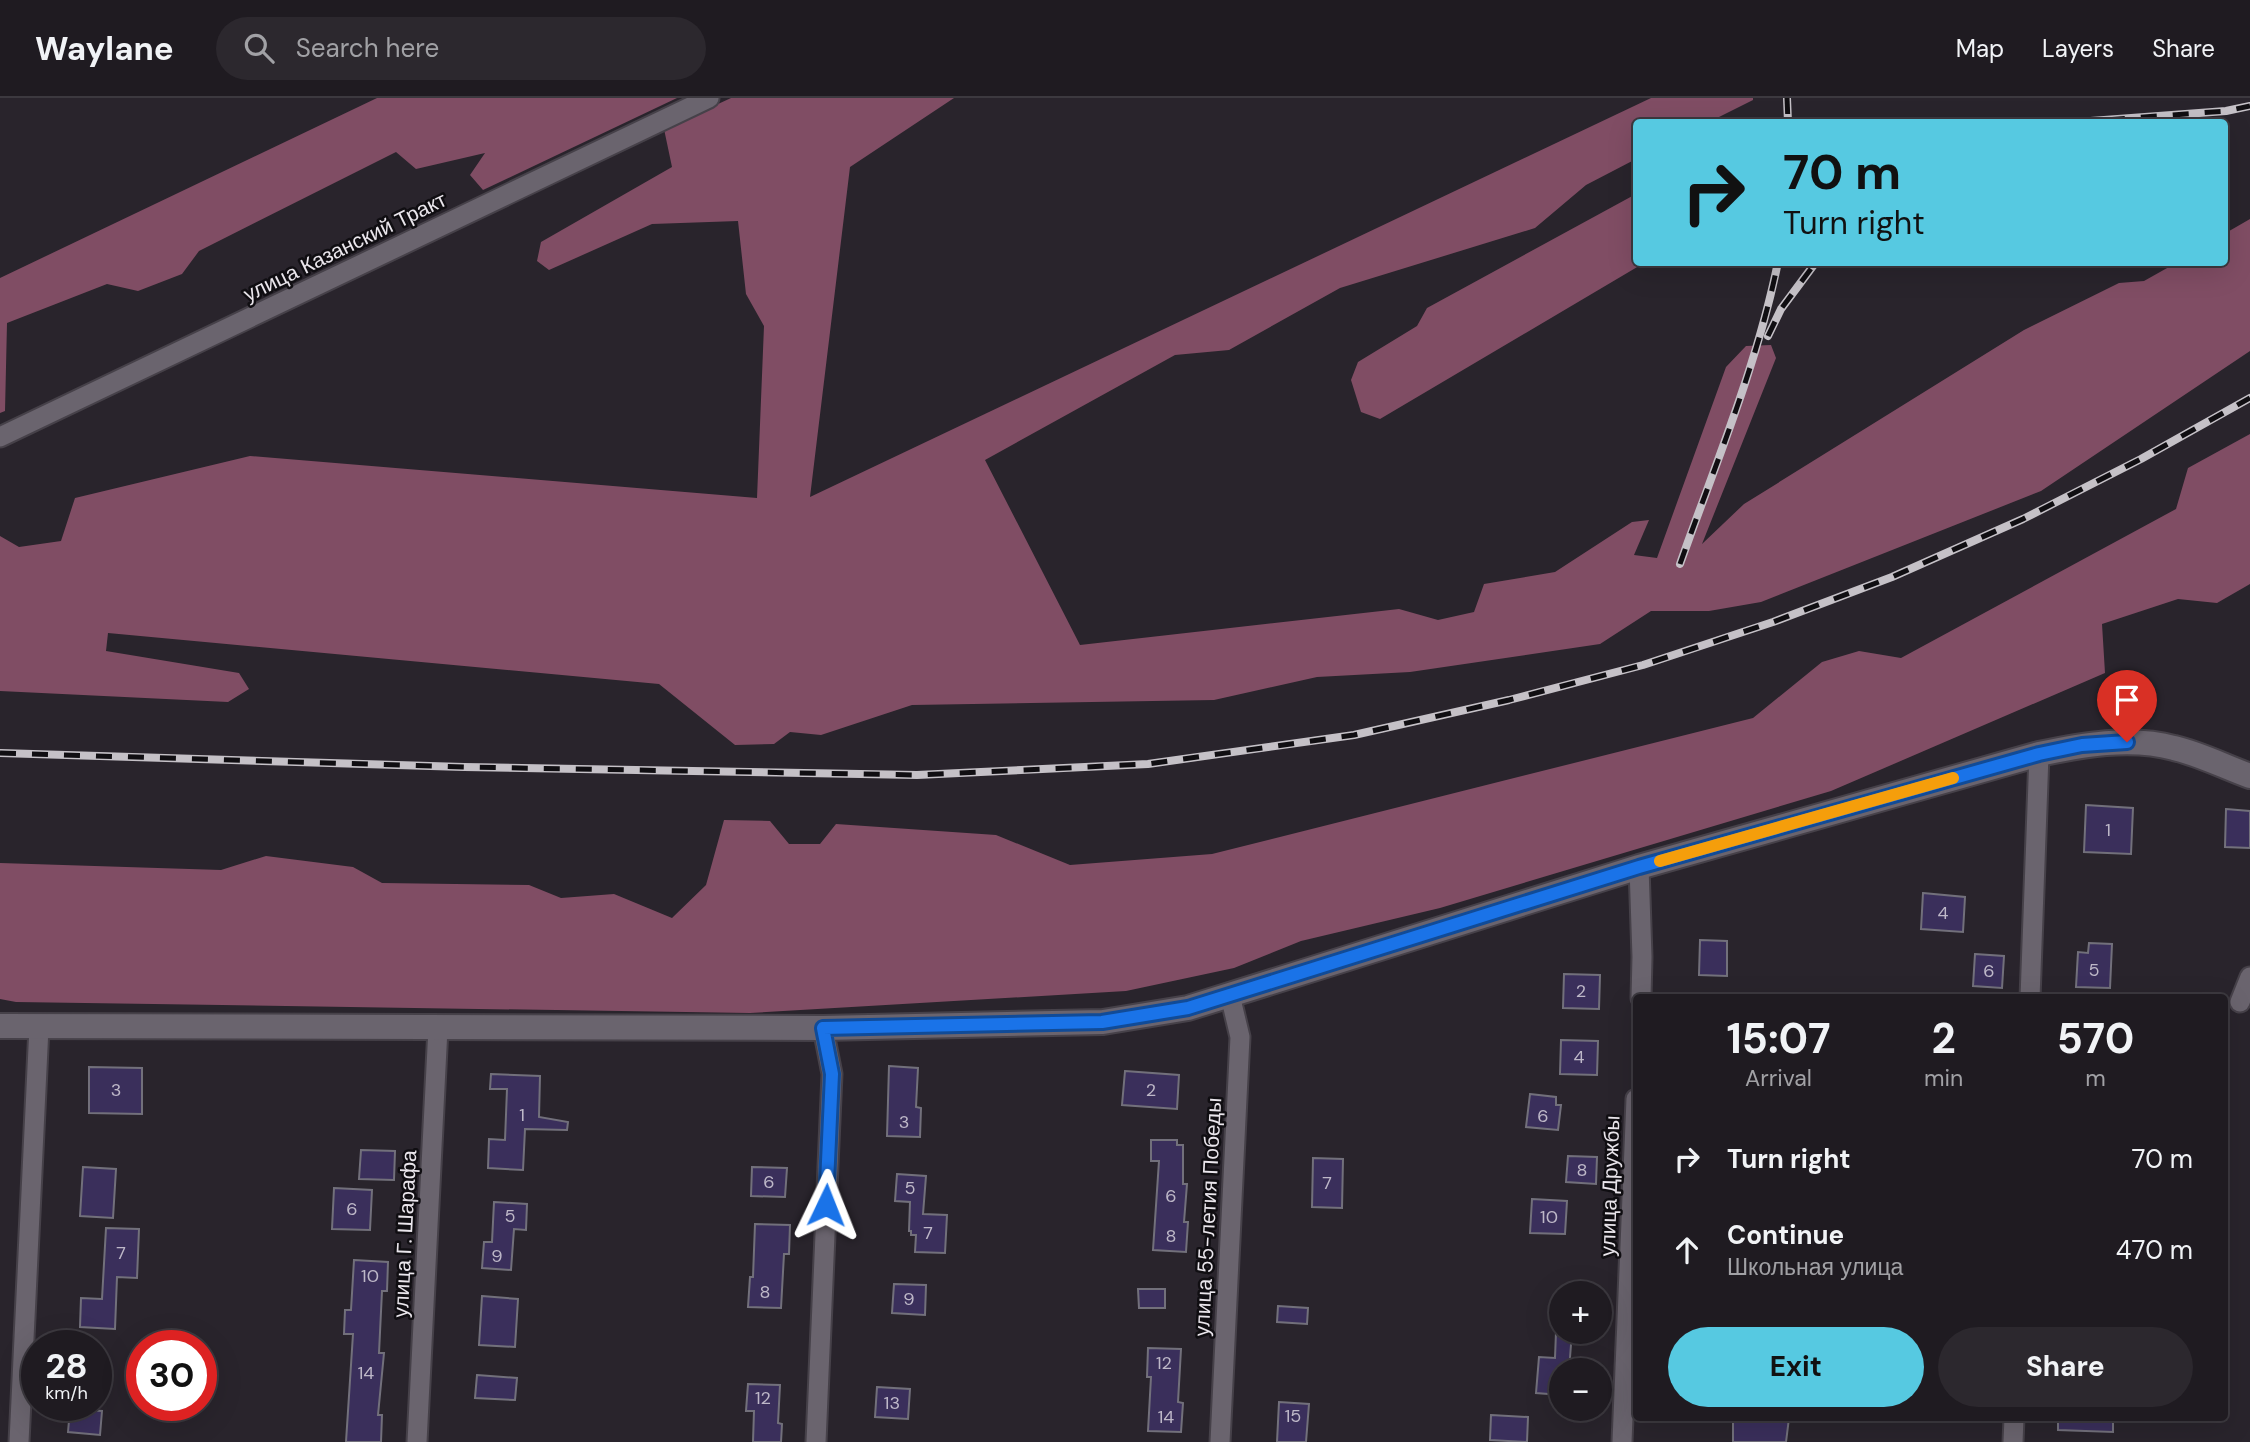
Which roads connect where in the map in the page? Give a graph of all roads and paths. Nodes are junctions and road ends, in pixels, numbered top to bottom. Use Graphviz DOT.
graph roads {
  1 [pos="709,98"];
  2 [pos="0,437"];
  3 [pos="2039,754"];
  4 [pos="2250,776"];
  5 [pos="1639,867"];
  6 [pos="2250,977"];
  7 [pos="1641,994"];
  8 [pos="2030,994"];
  9 [pos="1230,995"];
  10 [pos="2239,1002"];
  11 [pos="0,1026"];
  12 [pos="38,1027"];
  13 [pos="438,1028"];
  14 [pos="823,1028"];
  15 [pos="1633,1172"];
  16 [pos="2014,1421"];
  17 [pos="19,1442"];
  18 [pos="417,1442"];
  19 [pos="816,1442"];
  20 [pos="1220,1442"];
  21 [pos="1622,1442"];
  22 [pos="2013,1442"];
  1 -- 2 [label="street, улица Казанский Тракт"];
  3 -- 4 [label="street"];
  3 -- 5 [label="street"];
  3 -- 8 [label="street"];
  5 -- 7 [label="street"];
  5 -- 9 [label="street"];
  6 -- 10 [label="street"];
  9 -- 14 [label="street"];
  9 -- 20 [label="street, улица 55-летия Победы"];
  11 -- 12 [label="street"];
  12 -- 13 [label="street"];
  12 -- 17 [label="street"];
  13 -- 14 [label="street"];
  13 -- 18 [label="street, улица Г. Шарафа"];
  14 -- 19 [label="street"];
  15 -- 21 [label="street, улица Дружбы"];
  16 -- 22 [label="street"];
}
